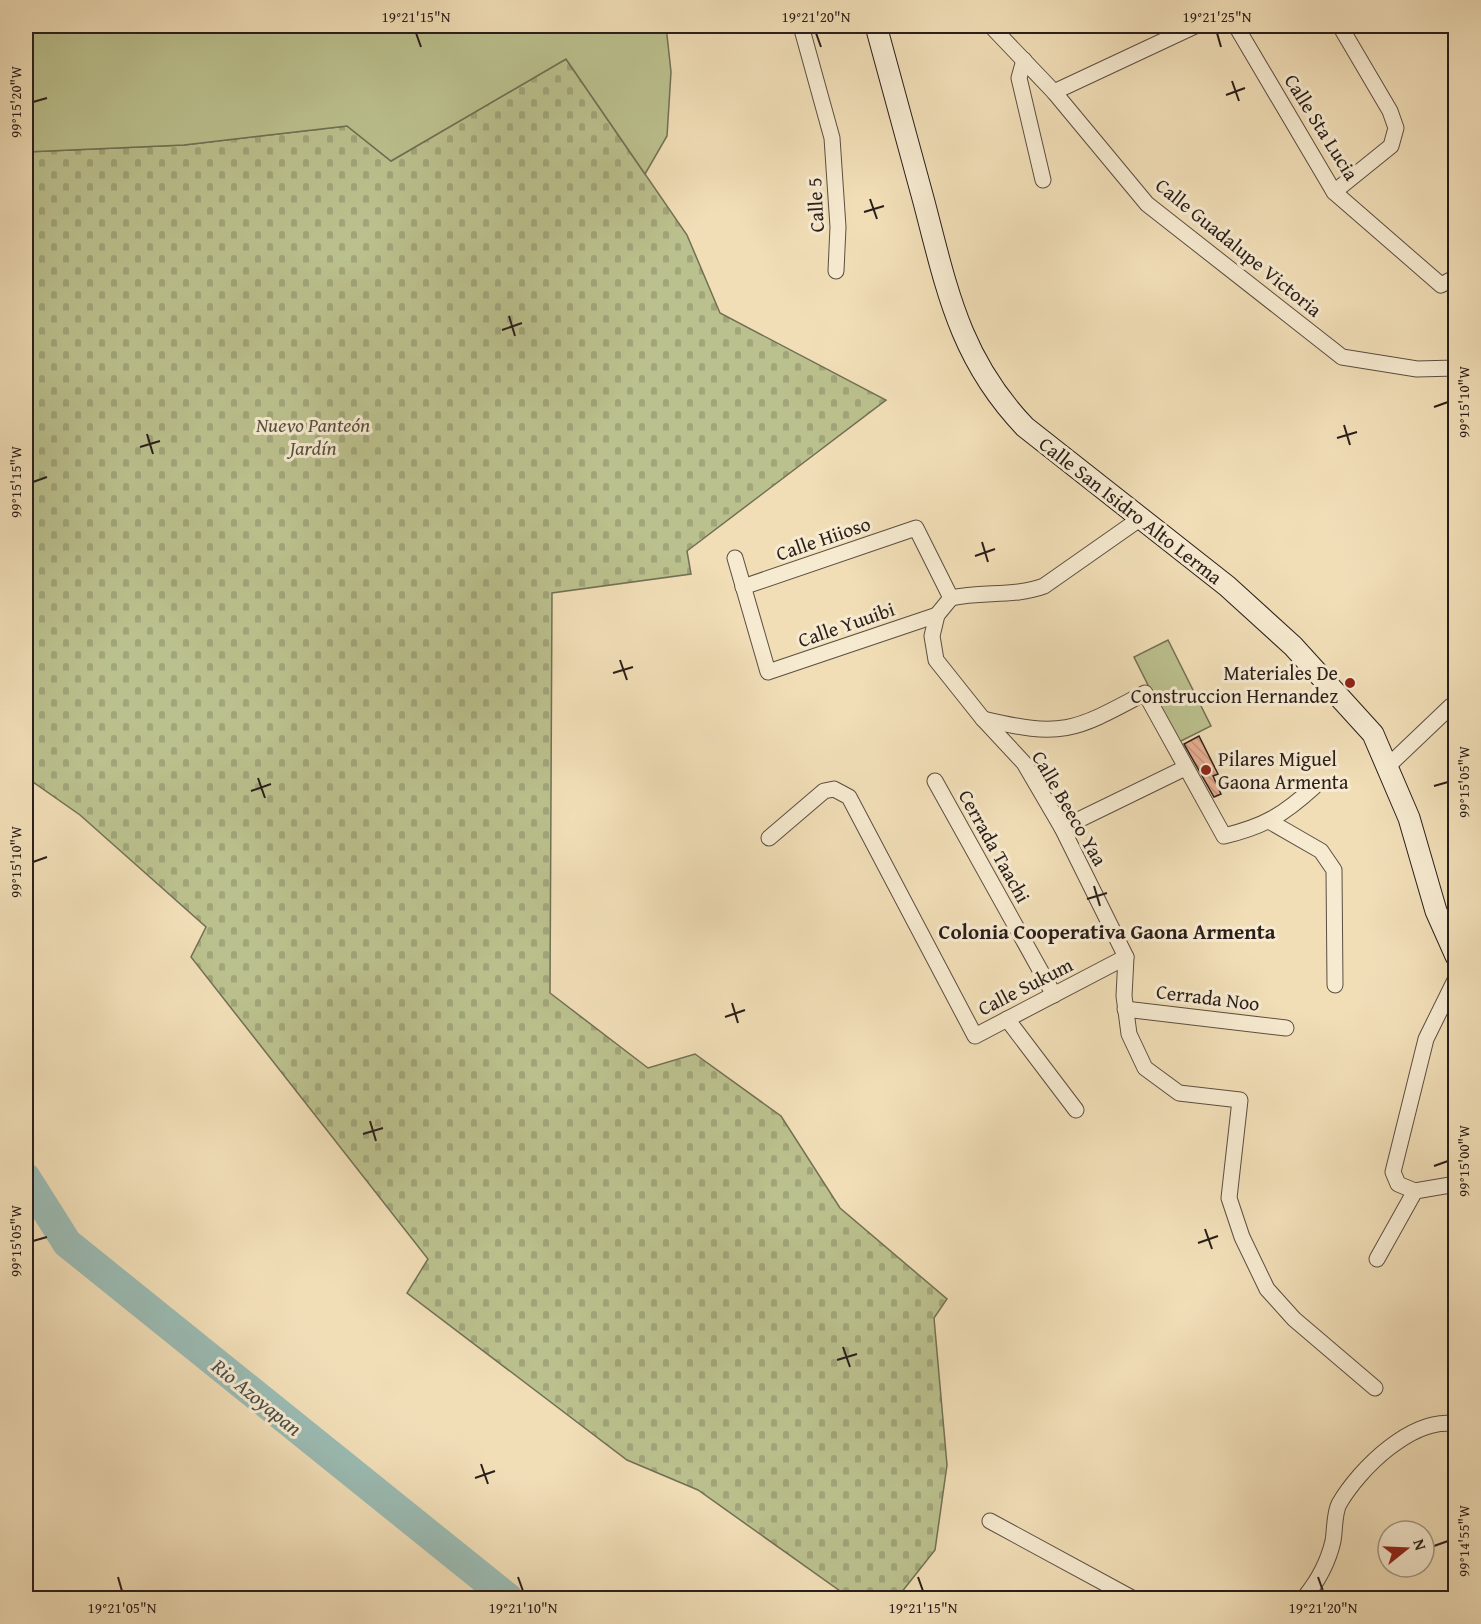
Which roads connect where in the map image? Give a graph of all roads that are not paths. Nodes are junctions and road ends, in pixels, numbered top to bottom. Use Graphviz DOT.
graph roads {
  1 [pos="801,26"];
  2 [pos="876,26"];
  3 [pos="991,26"];
  4 [pos="1195,26"];
  5 [pos="1236,26"];
  6 [pos="1340,26"];
  7 [pos="1024,60"];
  8 [pos="1054,92"];
  9 [pos="1043,180"];
  10 [pos="1334,192"];
  11 [pos="836,271"];
  12 [pos="1455,277"];
  13 [pos="1455,368"];
  14 [pos="1142,518"];
  15 [pos="735,558"];
  16 [pos="743,587"];
  17 [pos="951,598"];
  18 [pos="937,615"];
  19 [pos="1451,706"];
  20 [pos="983,719"];
  21 [pos="1387,767"];
  22 [pos="1185,768"];
  23 [pos="935,781"];
  24 [pos="1314,787"];
  25 [pos="1269,821"];
  26 [pos="1062,828"];
  27 [pos="769,838"];
  28 [pos="1455,956"];
  29 [pos="1126,957"];
  30 [pos="1455,978"];
  31 [pos="1335,985"];
  32 [pos="1054,995"];
  33 [pos="1125,1009"];
  34 [pos="1007,1019"];
  35 [pos="1286,1028"];
  36 [pos="1076,1110"];
  37 [pos="1455,1184"];
  38 [pos="1415,1191"];
  39 [pos="1377,1259"];
  40 [pos="1375,1388"];
  41 [pos="1455,1425"];
  42 [pos="990,1521"];
  43 [pos="1132,1599"];
  44 [pos="1304,1599"];
  1 -- 11 [label="street, Calle 5"];
  2 -- 14 [label="street, Calle San Isidro Alto Lerma"];
  3 -- 7 [label="street, Calle Guadalupe Victoria"];
  4 -- 8 [label="street"];
  5 -- 10 [label="street, Calle Sta Lucia"];
  6 -- 10 [label="street"];
  7 -- 8 [label="street, Calle Guadalupe Victoria"];
  7 -- 9 [label="street"];
  8 -- 13 [label="street, Calle Guadalupe Victoria"];
  10 -- 12 [label="street, Calle Sta Lucia"];
  14 -- 17 [label="street"];
  14 -- 21 [label="street, Calle San Isidro Alto Lerma"];
  15 -- 16 [label="street"];
  16 -- 17 [label="street, Calle Hiioso"];
  16 -- 18 [label="street, Calle Yuuibi"];
  17 -- 18 [label="street"];
  18 -- 20 [label="street, Calle Beeco Yaa"];
  19 -- 21 [label="street"];
  20 -- 22 [label="street"];
  20 -- 26 [label="street, Calle Beeco Yaa"];
  21 -- 28 [label="street, Calle San Isidro Alto Lerma"];
  22 -- 25 [label="street"];
  22 -- 26 [label="street"];
  23 -- 32 [label="street, Cerrada Taachi"];
  24 -- 25 [label="street"];
  25 -- 31 [label="street"];
  26 -- 29 [label="street, Calle Beeco Yaa"];
  27 -- 34 [label="street, Calle Sukum"];
  29 -- 32 [label="street, Calle Sukum"];
  29 -- 33 [label="street"];
  30 -- 38 [label="street"];
  32 -- 34 [label="street, Calle Sukum"];
  33 -- 35 [label="street, Cerrada Noo"];
  33 -- 40 [label="street"];
  34 -- 36 [label="street"];
  37 -- 38 [label="street"];
  38 -- 39 [label="street"];
  41 -- 44 [label="street"];
  42 -- 43 [label="street"];
}
